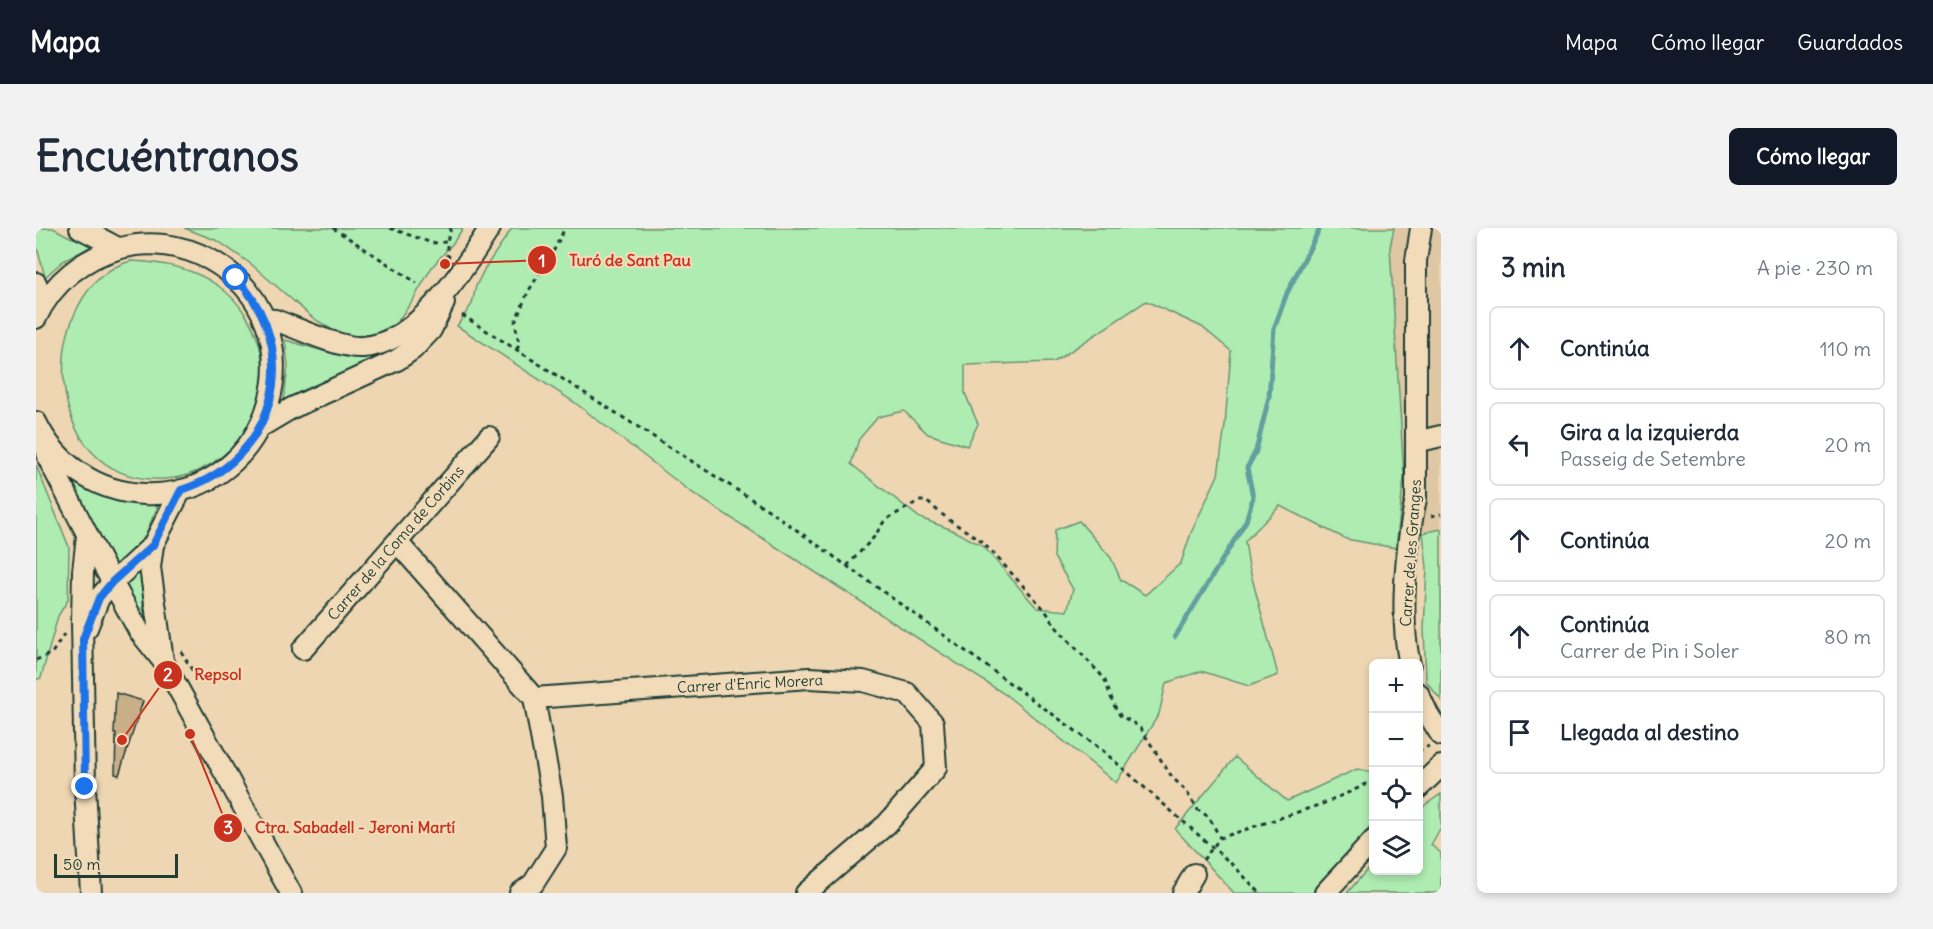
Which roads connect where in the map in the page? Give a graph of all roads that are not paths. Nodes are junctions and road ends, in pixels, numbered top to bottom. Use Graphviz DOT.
graph roads {
  1 [pos="80,228"];
  2 [pos="490,228"];
  3 [pos="1421,228"];
  4 [pos="118,248"];
  5 [pos="459,275"];
  6 [pos="36,283"];
  7 [pos="40,311"];
  8 [pos="264,319"];
  9 [pos="260,427"];
  10 [pos="39,428"];
  11 [pos="1441,436"];
  12 [pos="489,437"];
  13 [pos="1416,442"];
  14 [pos="181,490"];
  15 [pos="87,536"];
  16 [pos="398,542"];
  17 [pos="153,545"];
  18 [pos="112,582"];
  19 [pos="131,615"];
  20 [pos="86,631"];
  21 [pos="303,649"];
  22 [pos="1409,659"];
  23 [pos="163,661"];
  24 [pos="534,698"];
  25 [pos="1423,702"];
  26 [pos="1441,735"];
  27 [pos="1441,766"];
  28 [pos="1423,784"];
  29 [pos="1369,846"];
  30 [pos="1194,874"];
  31 [pos="94,892"];
  32 [pos="291,893"];
  33 [pos="520,893"];
  34 [pos="806,893"];
  35 [pos="1183,893"];
  36 [pos="1325,893"];
  1 -- 4 [label="street"];
  2 -- 5 [label="street"];
  3 -- 13 [label="street, Carrer de les Granges"];
  4 -- 7 [label="street"];
  4 -- 8 [label="street"];
  5 -- 8 [label="street"];
  5 -- 9 [label="street"];
  6 -- 7 [label="street"];
  8 -- 9 [label="street"];
  9 -- 14 [label="street"];
  10 -- 14 [label="street"];
  10 -- 15 [label="street"];
  11 -- 13 [label="street"];
  12 -- 16 [label="street, Carrer de la Coma de Corbins"];
  13 -- 22 [label="street, Carrer de les Granges"];
  14 -- 17 [label="street"];
  15 -- 18 [label="street"];
  15 -- 20 [label="street"];
  16 -- 21 [label="street, Carrer de la Coma de Corbins"];
  16 -- 24 [label="street"];
  17 -- 18 [label="street"];
  17 -- 23 [label="street"];
  18 -- 19 [label="street"];
  18 -- 20 [label="street"];
  19 -- 20 [label="street"];
  19 -- 23 [label="street"];
  20 -- 31 [label="street"];
  23 -- 32 [label="street"];
  24 -- 33 [label="street"];
  24 -- 34 [label="street, Carrer d'Enric Morera"];
  25 -- 26 [label="street"];
  27 -- 28 [label="street"];
  29 -- 36 [label="street"];
  30 -- 35 [label="street"];
}
